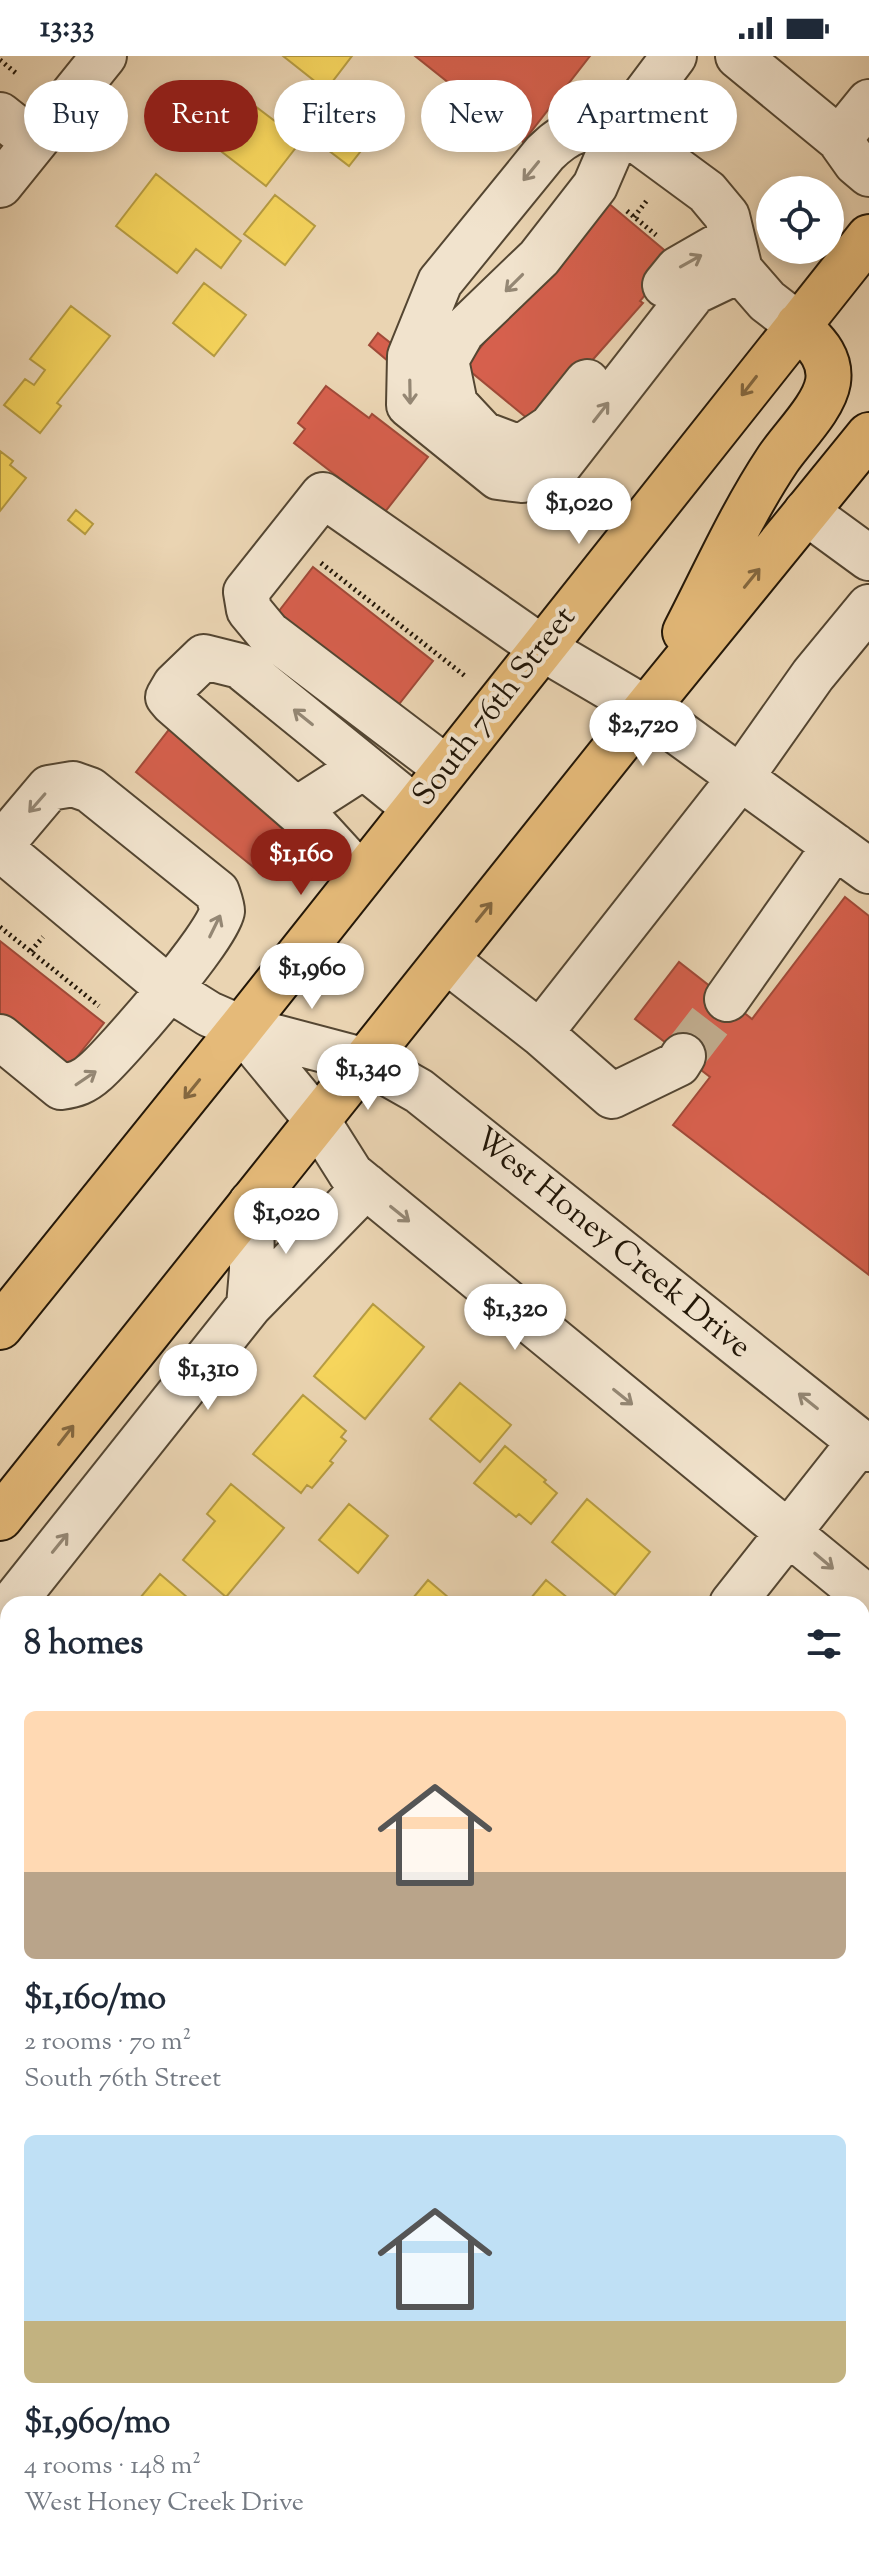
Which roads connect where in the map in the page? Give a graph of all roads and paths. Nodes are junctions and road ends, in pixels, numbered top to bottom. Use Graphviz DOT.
graph roads {
  1 [pos="104,56"];
  2 [pos="674,56"];
  3 [pos="738,56"];
  4 [pos="0,60"];
  5 [pos="21,77"];
  6 [pos="84,80"];
  7 [pos="656,80"];
  8 [pos="869,102"];
  9 [pos="0,115"];
  10 [pos="24,134"];
  11 [pos="839,139"];
  12 [pos="548,150"];
  13 [pos="26,152"];
  14 [pos="599,152"];
  15 [pos="610,152"];
  16 [pos="653,152"];
  17 [pos="869,174"];
  18 [pos="0,185"];
  19 [pos="595,186"];
  20 [pos="869,237"];
  21 [pos="662,240"];
  22 [pos="736,254"];
  23 [pos="798,325"];
  24 [pos="446,360"];
  25 [pos="869,435"];
  26 [pos="806,512"];
  27 [pos="289,538"];
  28 [pos="869,558"];
  29 [pos="869,607"];
  30 [pos="542,648"];
  31 [pos="465,676"];
  32 [pos="646,709"];
  33 [pos="363,767"];
  34 [pos="446,768"];
  35 [pos="741,777"];
  36 [pos="415,808"];
  37 [pos="296,810"];
  38 [pos="835,846"];
  39 [pos="0,847"];
  40 [pos="869,871"];
  41 [pos="361,876"];
  42 [pos="0,927"];
  43 [pos="446,960"];
  44 [pos="169,989"];
  45 [pos="727,999"];
  46 [pos="104,1011"];
  47 [pos="241,1028"];
  48 [pos="540,1033"];
  49 [pos="0,1037"];
  50 [pos="683,1056"];
  51 [pos="366,1061"];
  52 [pos="317,1120"];
  53 [pos="366,1186"];
  54 [pos="251,1203"];
  55 [pos="249,1306"];
  56 [pos="0,1327"];
  57 [pos="865,1446"];
  58 [pos="0,1518"];
  59 [pos="789,1533"];
  60 [pos="18,1596"];
  61 [pos="738,1596"];
  62 [pos="865,1596"];
  1 -- 6 [label="street"];
  2 -- 7 [label="street"];
  3 -- 11 [label="street"];
  4 -- 5 [label="path"];
  8 -- 11 [label="street"];
  9 -- 10 [label="street"];
  11 -- 17 [label="street"];
  12 -- 22 [label="street, one-way"];
  13 -- 18 [label="street"];
  14 -- 24 [label="street"];
  15 -- 19 [label="street"];
  16 -- 22 [label="street"];
  19 -- 21 [label="path"];
  19 -- 24 [label="street, one-way"];
  20 -- 23 [label="main road, South 76th Street"];
  22 -- 23 [label="street"];
  24 -- 22 [label="street, one-way"];
  23 -- 30 [label="main road, South 76th Street, one-way"];
  23 -- 32 [label="main road"];
  25 -- 26 [label="main road"];
  26 -- 28 [label="street"];
  32 -- 26 [label="main road, one-way"];
  27 -- 30 [label="street"];
  27 -- 31 [label="path"];
  27 -- 34 [label="street"];
  29 -- 35 [label="street"];
  30 -- 32 [label="street"];
  30 -- 34 [label="main road, South 76th Street"];
  32 -- 35 [label="street"];
  43 -- 32 [label="main road, one-way"];
  33 -- 36 [label="street"];
  33 -- 37 [label="street"];
  33 -- 37 [label="street, one-way"];
  34 -- 36 [label="main road, South 76th Street"];
  35 -- 38 [label="street"];
  35 -- 48 [label="street"];
  36 -- 41 [label="main road, South 76th Street"];
  37 -- 41 [label="street"];
  38 -- 40 [label="street"];
  38 -- 45 [label="street"];
  39 -- 44 [label="street, West Honey Creek Drive"];
  44 -- 39 [label="street, one-way"];
  41 -- 47 [label="main road, South 76th Street"];
  42 -- 46 [label="path"];
  43 -- 48 [label="street"];
  43 -- 51 [label="main road"];
  44 -- 47 [label="street, West Honey Creek Drive"];
  49 -- 44 [label="street, one-way"];
  47 -- 51 [label="street, West Honey Creek Drive"];
  47 -- 52 [label="street"];
  47 -- 56 [label="main road, South 76th Street, one-way"];
  48 -- 50 [label="street"];
  51 -- 52 [label="main road"];
  57 -- 51 [label="street, West Honey Creek Drive, one-way"];
  52 -- 53 [label="street"];
  52 -- 54 [label="main road"];
  53 -- 55 [label="street"];
  53 -- 59 [label="street, one-way"];
  54 -- 55 [label="street"];
  58 -- 54 [label="main road, one-way"];
  60 -- 55 [label="street, one-way"];
  57 -- 59 [label="street"];
  59 -- 61 [label="street"];
  59 -- 62 [label="street, one-way"];
}
